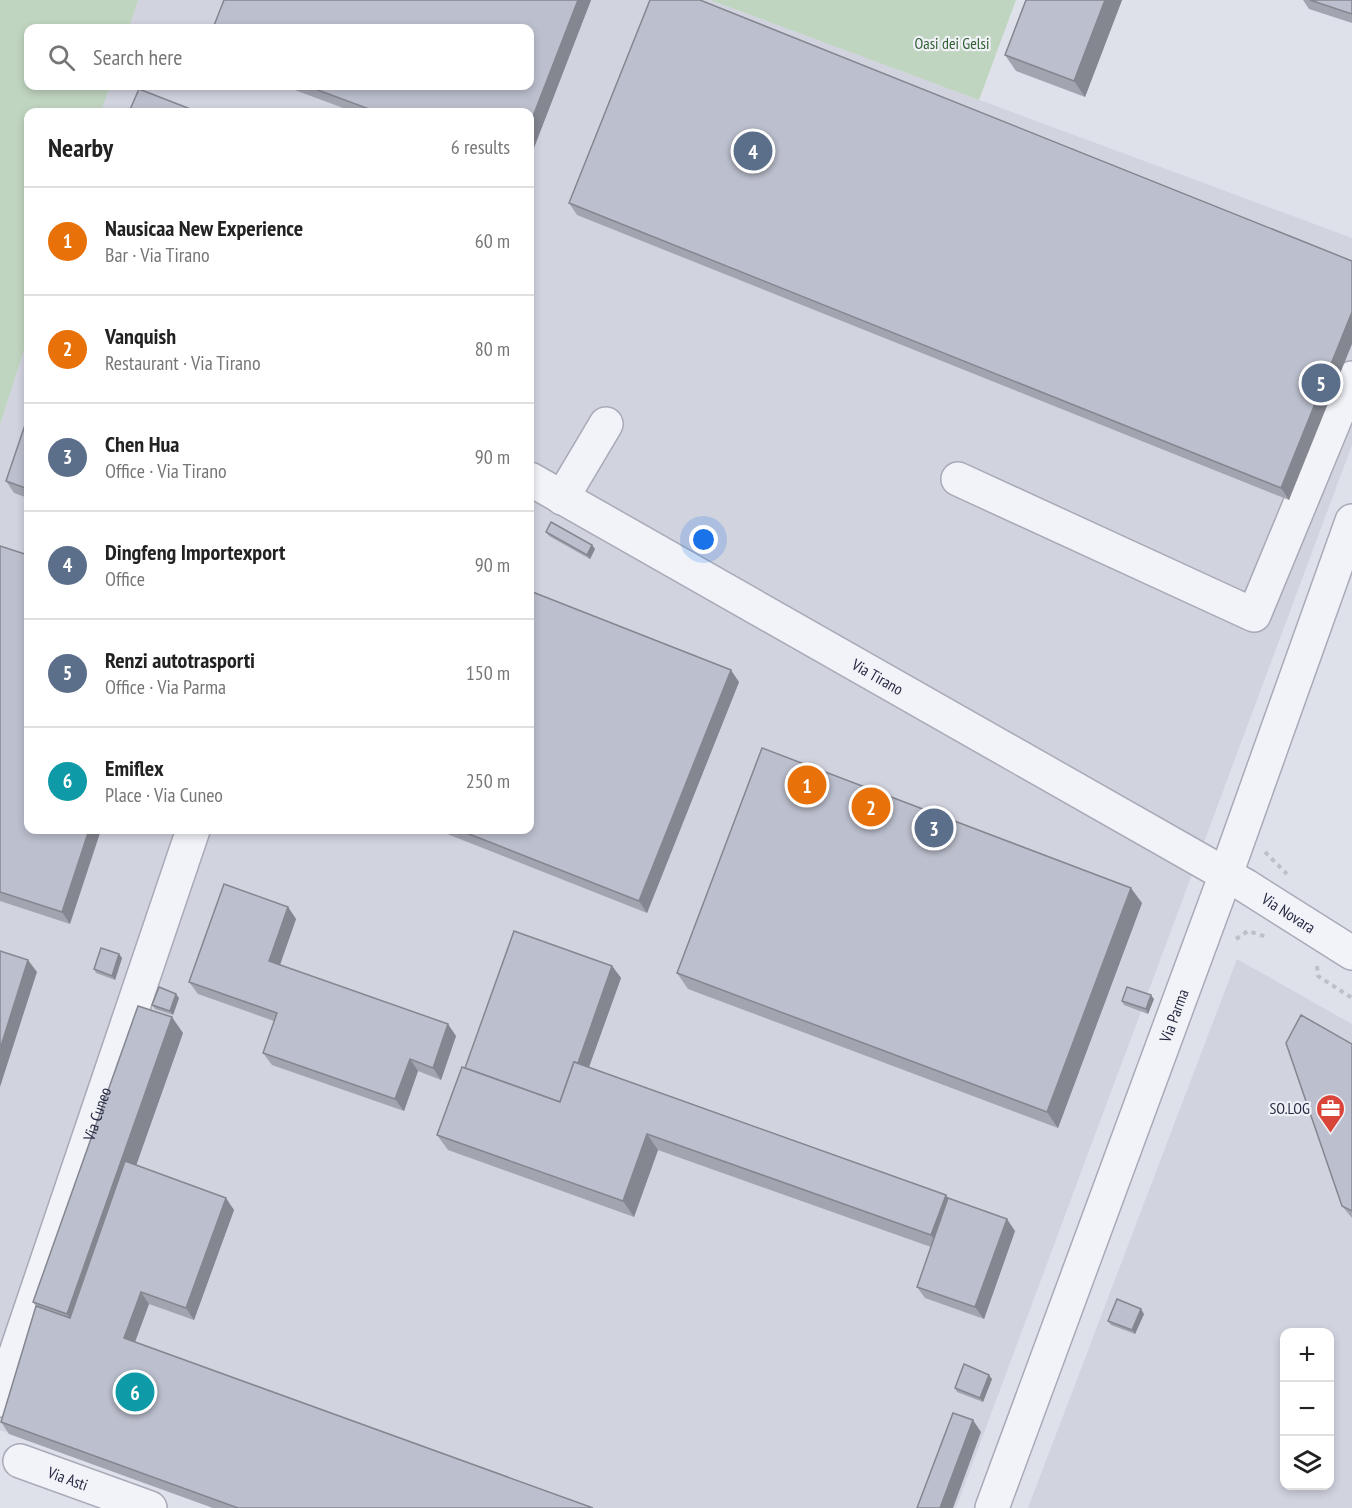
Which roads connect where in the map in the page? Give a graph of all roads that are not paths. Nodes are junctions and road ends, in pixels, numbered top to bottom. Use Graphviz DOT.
graph roads {
  1 [pos="1352,378"];
  2 [pos="606,423"];
  3 [pos="958,479"];
  4 [pos="534,481"];
  5 [pos="562,498"];
  6 [pos="1352,521"];
  7 [pos="192,834"];
  8 [pos="1226,874"];
  9 [pos="1352,953"];
  10 [pos="0,1400"];
  11 [pos="20,1461"];
  12 [pos="150,1508"];
  13 [pos="992,1508"];
  1 -- 3 [label="street"];
  2 -- 5 [label="street"];
  4 -- 5 [label="street, Via Tirano"];
  5 -- 8 [label="street, Via Tirano"];
  6 -- 8 [label="street, Via Parma"];
  7 -- 10 [label="street, Via Cuneo"];
  8 -- 9 [label="street, Via Novara"];
  8 -- 13 [label="street, Via Parma"];
  11 -- 12 [label="street, Via Asti"];
}
